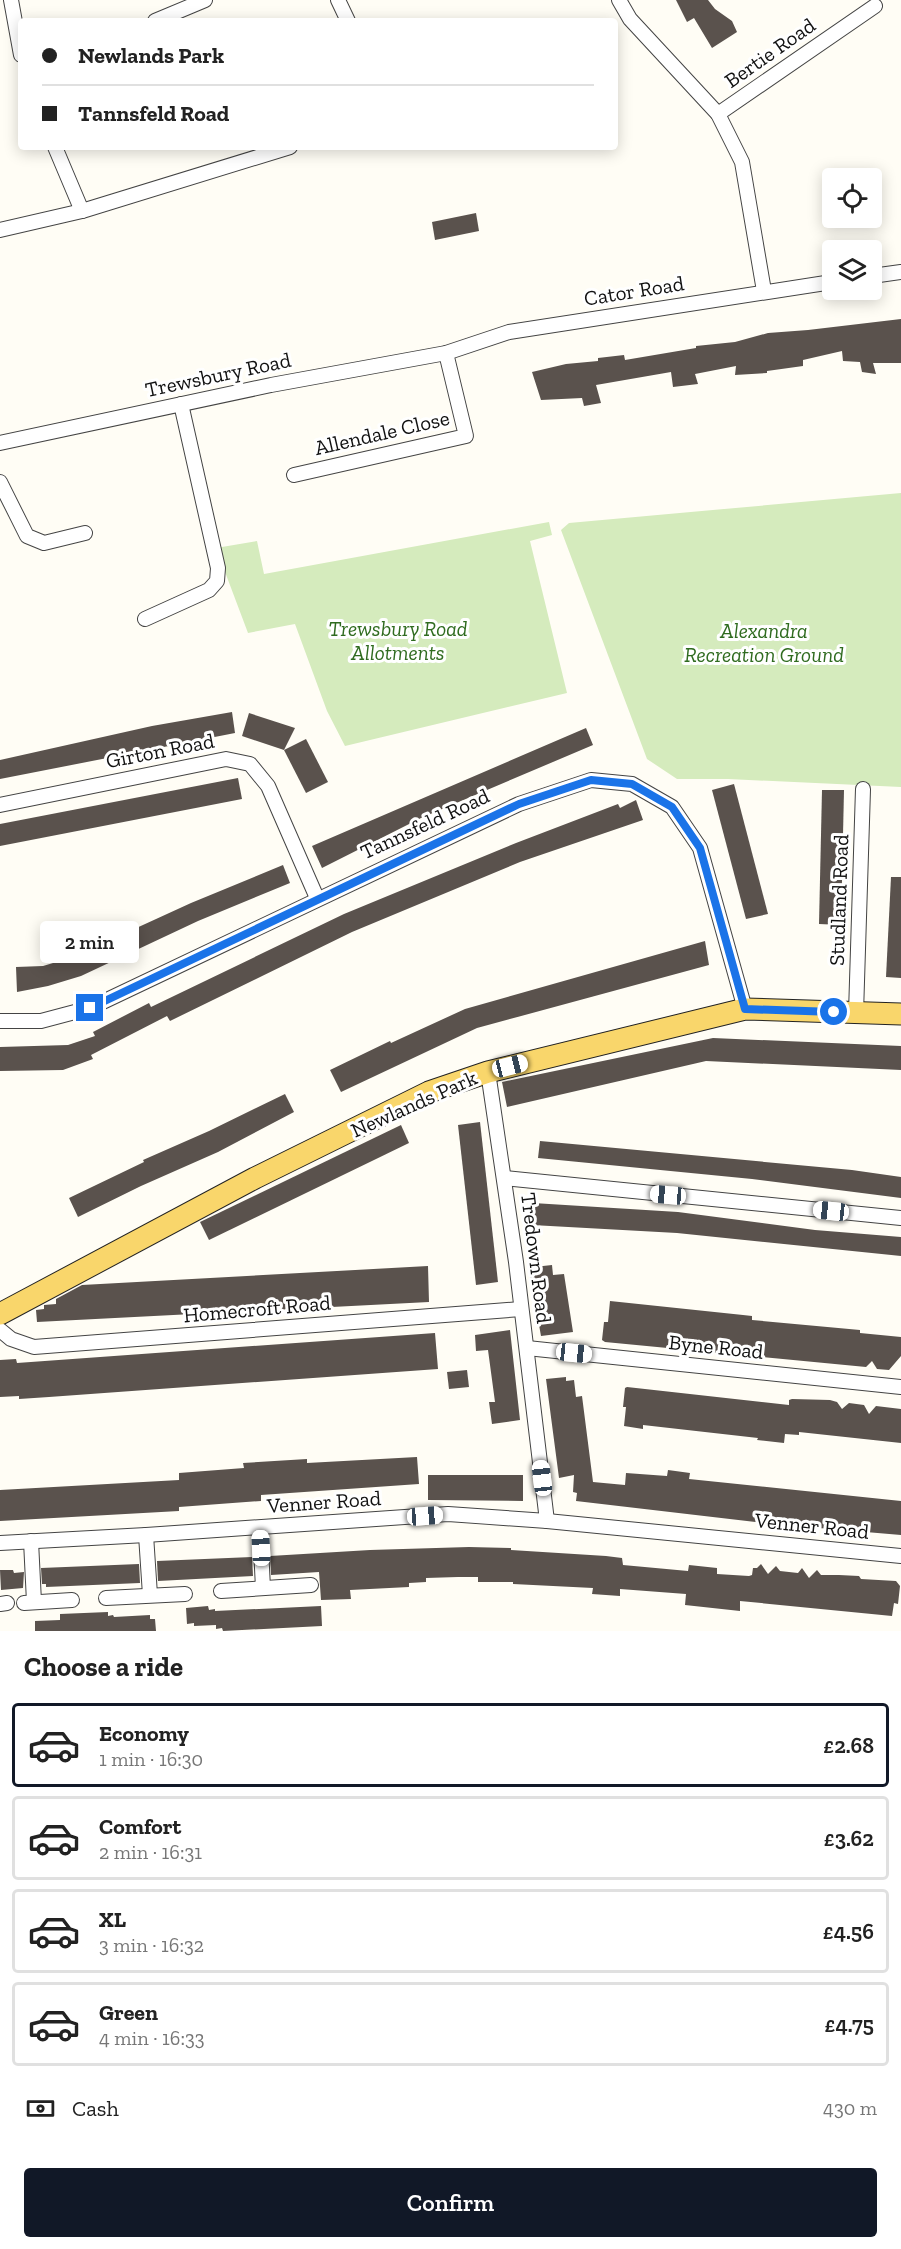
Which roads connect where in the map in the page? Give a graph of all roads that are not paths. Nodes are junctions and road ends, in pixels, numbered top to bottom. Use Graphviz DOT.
graph roads {
  1 [pos="11,0"];
  2 [pos="205,0"];
  3 [pos="338,0"];
  4 [pos="619,0"];
  5 [pos="875,6"];
  6 [pos="162,18"];
  7 [pos="347,18"];
  8 [pos="18,38"];
  9 [pos="718,114"];
  10 [pos="56,150"];
  11 [pos="280,150"];
  12 [pos="82,211"];
  13 [pos="0,230"];
  14 [pos="901,272"];
  15 [pos="882,275"];
  16 [pos="822,283"];
  17 [pos="764,291"];
  18 [pos="446,353"];
  19 [pos="181,404"];
  20 [pos="0,443"];
  21 [pos="294,475"];
  22 [pos="0,483"];
  23 [pos="84,533"];
  24 [pos="146,620"];
  25 [pos="863,789"];
  26 [pos="0,805"];
  27 [pos="317,898"];
  28 [pos="745,1009"];
  29 [pos="856,1013"];
  30 [pos="901,1014"];
  31 [pos="0,1021"];
  32 [pos="488,1072"];
  33 [pos="504,1178"];
  34 [pos="901,1218"];
  35 [pos="521,1309"];
  36 [pos="0,1314"];
  37 [pos="0,1330"];
  38 [pos="527,1348"];
  39 [pos="901,1387"];
  40 [pos="548,1521"];
  41 [pos="260,1528"];
  42 [pos="146,1535"];
  43 [pos="31,1541"];
  44 [pos="0,1543"];
  45 [pos="901,1556"];
  46 [pos="311,1585"];
  47 [pos="263,1588"];
  48 [pos="221,1591"];
  49 [pos="185,1594"];
  50 [pos="150,1595"];
  51 [pos="106,1598"];
  52 [pos="72,1600"];
  1 -- 8 [label="street"];
  2 -- 6 [label="street"];
  3 -- 7 [label="street"];
  4 -- 9 [label="street"];
  5 -- 9 [label="street, Bertie Road"];
  9 -- 17 [label="street"];
  10 -- 12 [label="street"];
  11 -- 12 [label="street"];
  12 -- 13 [label="street"];
  14 -- 15 [label="street"];
  16 -- 17 [label="street, Cator Road"];
  17 -- 18 [label="street, Cator Road"];
  18 -- 19 [label="street, Trewsbury Road"];
  18 -- 21 [label="street, Allendale Close"];
  19 -- 20 [label="street, Trewsbury Road"];
  19 -- 24 [label="street"];
  22 -- 23 [label="street"];
  25 -- 29 [label="street, Studland Road"];
  26 -- 27 [label="street, Girton Road"];
  27 -- 28 [label="street, Tannsfeld Road"];
  27 -- 31 [label="street, Tannsfeld Road"];
  28 -- 29 [label="main road, Newlands Park"];
  28 -- 32 [label="main road, Newlands Park"];
  29 -- 30 [label="main road, Newlands Park"];
  32 -- 33 [label="street, Tredown Road"];
  32 -- 36 [label="main road, Newlands Park"];
  33 -- 34 [label="street"];
  33 -- 35 [label="street, Tredown Road"];
  35 -- 37 [label="street, Homecroft Road"];
  35 -- 38 [label="street, Tredown Road"];
  38 -- 39 [label="street, Byne Road"];
  38 -- 40 [label="street, Tredown Road"];
  40 -- 41 [label="street, Venner Road"];
  40 -- 45 [label="street, Venner Road"];
  41 -- 42 [label="street, Venner Road"];
  41 -- 47 [label="street"];
  42 -- 43 [label="street, Venner Road"];
  42 -- 50 [label="street"];
  43 -- 44 [label="street, Venner Road"];
  43 -- 52 [label="street"];
  46 -- 47 [label="street"];
  47 -- 48 [label="street"];
  49 -- 50 [label="street"];
  50 -- 51 [label="street"];
}
